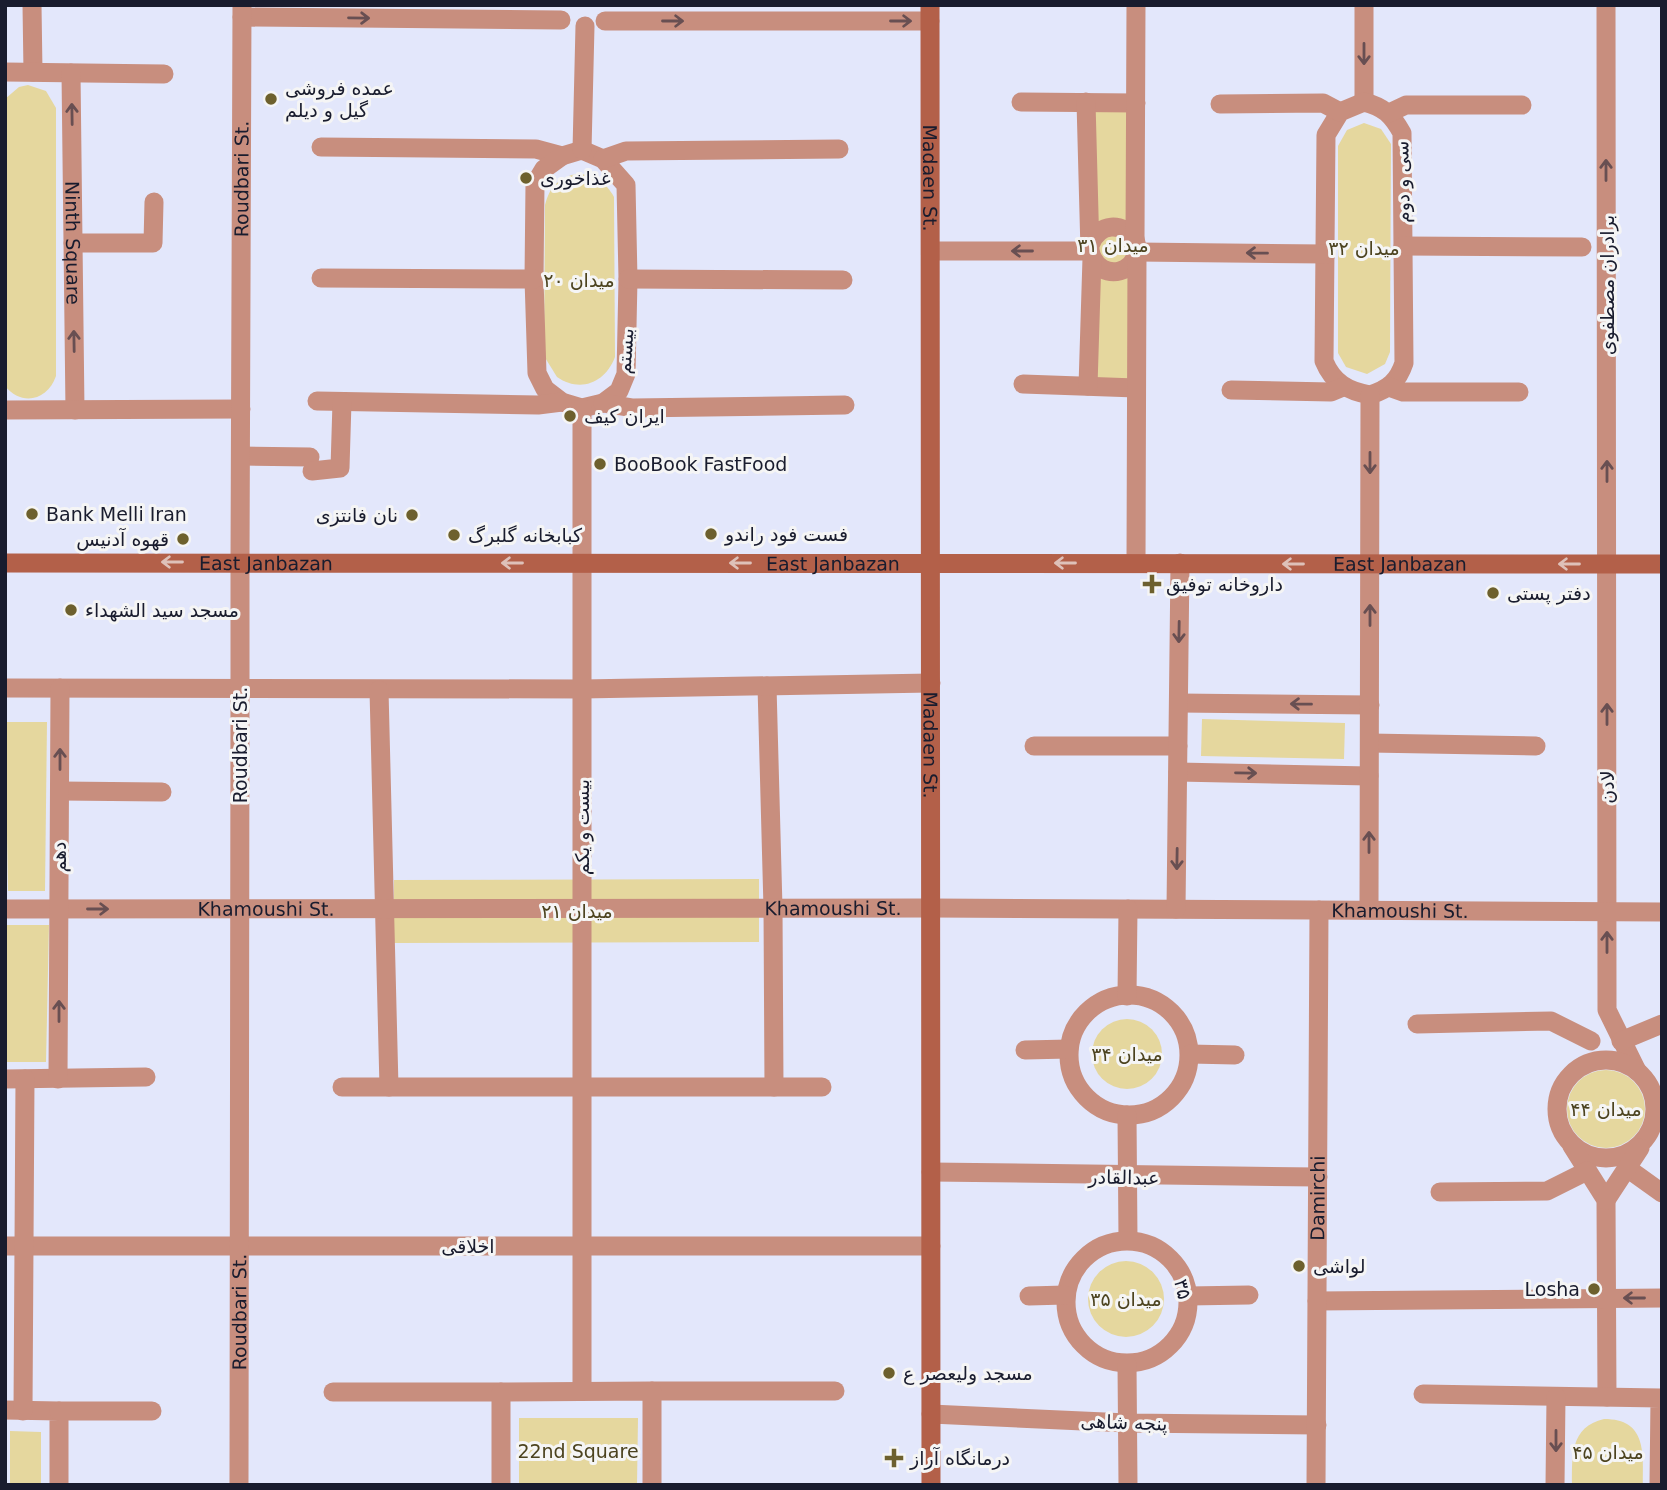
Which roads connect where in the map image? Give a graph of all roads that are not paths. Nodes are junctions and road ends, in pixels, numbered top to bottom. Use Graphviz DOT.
graph roads {
  1 [pos="32,5"];
  2 [pos="541,5"];
  3 [pos="623,5"];
  4 [pos="1136,5"];
  5 [pos="1364,5"];
  6 [pos="1606,5"];
  7 [pos="242,11"];
  8 [pos="930,13"];
  9 [pos="561,20"];
  10 [pos="605,21"];
  11 [pos="585,26"];
  12 [pos="5,72"];
  13 [pos="33,72"];
  14 [pos="71,73"];
  15 [pos="164,74"];
  16 [pos="1021,102"];
  17 [pos="1086,102"];
  18 [pos="1364,102"];
  19 [pos="1136,103"];
  20 [pos="1220,104"];
  21 [pos="1522,105"];
  22 [pos="1340,112"];
  23 [pos="1389,113"];
  24 [pos="321,148"];
  25 [pos="839,149"];
  26 [pos="582,150"];
  27 [pos="562,156"];
  28 [pos="603,159"];
  29 [pos="154,202"];
  30 [pos="73,243"];
  31 [pos="1403,246"];
  32 [pos="1582,247"];
  33 [pos="1136,248"];
  34 [pos="933,251"];
  35 [pos="1091,251"];
  36 [pos="1326,254"];
  37 [pos="321,278"];
  38 [pos="534,279"];
  39 [pos="628,279"];
  40 [pos="843,280"];
  41 [pos="1023,384"];
  42 [pos="1088,386"];
  43 [pos="1343,387"];
  44 [pos="1389,387"];
  45 [pos="1136,388"];
  46 [pos="1231,390"];
  47 [pos="1520,392"];
  48 [pos="1370,395"];
  49 [pos="317,401"];
  50 [pos="342,402"];
  51 [pos="562,402"];
  52 [pos="603,403"];
  53 [pos="845,405"];
  54 [pos="582,408"];
  55 [pos="241,409"];
  56 [pos="5,410"];
  57 [pos="75,410"];
  58 [pos="241,456"];
  59 [pos="240,562"];
  60 [pos="5,563"];
  61 [pos="582,563"];
  62 [pos="930,563"];
  63 [pos="1136,564"];
  64 [pos="1180,564"];
  65 [pos="1370,564"];
  66 [pos="1607,564"];
  67 [pos="1662,564"];
  68 [pos="931,683"];
  69 [pos="767,686"];
  70 [pos="5,688"];
  71 [pos="60,688"];
  72 [pos="240,689"];
  73 [pos="582,689"];
  74 [pos="379,690"];
  75 [pos="1179,703"];
  76 [pos="1370,705"];
  77 [pos="1370,743"];
  78 [pos="1034,746"];
  79 [pos="1178,746"];
  80 [pos="1536,746"];
  81 [pos="1178,772"];
  82 [pos="1370,776"];
  83 [pos="60,791"];
  84 [pos="162,792"];
  85 [pos="383,907"];
  86 [pos="582,908"];
  87 [pos="774,908"];
  88 [pos="931,908"];
  89 [pos="5,909"];
  90 [pos="59,909"];
  91 [pos="240,909"];
  92 [pos="1128,909"];
  93 [pos="1176,909"];
  94 [pos="1319,910"];
  95 [pos="1369,911"];
  96 [pos="1607,912"];
  97 [pos="1662,912"];
  98 [pos="1128,996"];
  99 [pos="1607,1010"];
  100 [pos="1417,1024"];
  101 [pos="1662,1024"];
  102 [pos="1591,1041"];
  103 [pos="1621,1041"];
  104 [pos="1069,1049"];
  105 [pos="1025,1050"];
  106 [pos="1190,1054"];
  107 [pos="1236,1055"];
  108 [pos="1575,1070"];
  109 [pos="1637,1071"];
  110 [pos="146,1077"];
  111 [pos="5,1079"];
  112 [pos="25,1079"];
  113 [pos="58,1079"];
  114 [pos="342,1087"];
  115 [pos="389,1087"];
  116 [pos="582,1087"];
  117 [pos="774,1087"];
  118 [pos="822,1087"];
  119 [pos="1127,1115"];
  120 [pos="1646,1139"];
  121 [pos="1572,1144"];
  122 [pos="1627,1168"];
  123 [pos="1587,1171"];
  124 [pos="931,1172"];
  125 [pos="1129,1177"];
  126 [pos="1318,1177"];
  127 [pos="1440,1192"];
  128 [pos="1662,1193"];
  129 [pos="1606,1200"];
  130 [pos="1128,1240"];
  131 [pos="15,1246"];
  132 [pos="239,1246"];
  133 [pos="582,1246"];
  134 [pos="931,1246"];
  135 [pos="1065,1295"];
  136 [pos="1029,1296"];
  137 [pos="1188,1296"];
  138 [pos="1249,1296"];
  139 [pos="1606,1298"];
  140 [pos="1662,1298"];
  141 [pos="1317,1301"];
  142 [pos="1126,1364"];
  143 [pos="582,1391"];
  144 [pos="652,1391"];
  145 [pos="835,1391"];
  146 [pos="333,1392"];
  147 [pos="501,1392"];
  148 [pos="1423,1394"];
  149 [pos="1556,1397"];
  150 [pos="1607,1397"];
  151 [pos="1661,1398"];
  152 [pos="14,1411"];
  153 [pos="60,1411"];
  154 [pos="152,1411"];
  155 [pos="931,1414"];
  156 [pos="1128,1423"];
  157 [pos="1317,1425"];
  158 [pos="59,1485"];
  159 [pos="239,1485"];
  160 [pos="501,1485"];
  161 [pos="652,1485"];
  162 [pos="931,1485"];
  163 [pos="1128,1485"];
  164 [pos="1317,1485"];
  165 [pos="1555,1485"];
  166 [pos="1659,1485"];
  1 -- 13 [label="street"];
  2 -- 9 [label="street"];
  3 -- 10 [label="street"];
  4 -- 19 [label="street"];
  5 -- 18 [label="street, one-way"];
  66 -- 6 [label="street, برادران مصطفوی, one-way"];
  7 -- 9 [label="street, one-way"];
  7 -- 55 [label="street, Roudbari St."];
  10 -- 8 [label="street, one-way"];
  8 -- 34 [label="main road, Madaen St."];
  9 -- 11 [label="street"];
  10 -- 11 [label="street"];
  11 -- 26 [label="street"];
  12 -- 13 [label="street"];
  13 -- 14 [label="street"];
  14 -- 15 [label="street"];
  30 -- 14 [label="street, Ninth Square, one-way"];
  16 -- 17 [label="street"];
  17 -- 19 [label="street"];
  17 -- 35 [label="street"];
  18 -- 22 [label="street"];
  18 -- 23 [label="street, سی و دوم"];
  19 -- 33 [label="street"];
  20 -- 22 [label="street"];
  21 -- 23 [label="street"];
  22 -- 36 [label="street"];
  23 -- 31 [label="street, سی و دوم"];
  24 -- 27 [label="street"];
  25 -- 28 [label="street"];
  26 -- 27 [label="street"];
  26 -- 28 [label="street, بیستم"];
  27 -- 38 [label="street"];
  28 -- 39 [label="street, بیستم"];
  29 -- 30 [label="street"];
  57 -- 30 [label="street, Ninth Square, one-way"];
  31 -- 32 [label="street"];
  31 -- 44 [label="street, سی و دوم"];
  33 -- 35 [label="street"];
  33 -- 35 [label="street"];
  36 -- 33 [label="street, one-way"];
  33 -- 45 [label="street"];
  35 -- 34 [label="street, one-way"];
  34 -- 62 [label="main road, Madaen St."];
  35 -- 42 [label="street"];
  36 -- 43 [label="street"];
  37 -- 38 [label="street"];
  38 -- 51 [label="street"];
  39 -- 40 [label="street"];
  39 -- 52 [label="street, بیستم"];
  41 -- 42 [label="street"];
  42 -- 45 [label="street"];
  43 -- 46 [label="street"];
  43 -- 48 [label="street"];
  44 -- 47 [label="street"];
  44 -- 48 [label="street"];
  45 -- 63 [label="street"];
  48 -- 65 [label="street, one-way"];
  49 -- 50 [label="street"];
  50 -- 51 [label="street"];
  50 -- 58 [label="street"];
  51 -- 54 [label="street"];
  52 -- 53 [label="street"];
  52 -- 54 [label="street"];
  54 -- 61 [label="street, بیست و یکم"];
  55 -- 57 [label="street"];
  55 -- 58 [label="street, Roudbari St."];
  56 -- 57 [label="street"];
  58 -- 59 [label="street, Roudbari St."];
  59 -- 60 [label="main road, East Janbazan, one-way"];
  61 -- 59 [label="main road, East Janbazan, one-way"];
  59 -- 72 [label="street, Roudbari St."];
  62 -- 61 [label="main road, East Janbazan, one-way"];
  61 -- 73 [label="street, بیست و یکم"];
  63 -- 62 [label="main road, East Janbazan, one-way"];
  62 -- 68 [label="main road, Madaen St."];
  63 -- 64 [label="main road, East Janbazan"];
  65 -- 64 [label="main road, East Janbazan, one-way"];
  64 -- 75 [label="street, one-way"];
  66 -- 65 [label="main road, East Janbazan, one-way"];
  76 -- 65 [label="street, one-way"];
  66 -- 67 [label="main road, East Janbazan"];
  96 -- 66 [label="street, لادن, one-way"];
  68 -- 69 [label="street"];
  68 -- 88 [label="main road, Madaen St."];
  69 -- 73 [label="street"];
  69 -- 87 [label="street"];
  70 -- 71 [label="street"];
  71 -- 72 [label="street"];
  83 -- 71 [label="street, دهم, one-way"];
  72 -- 74 [label="street"];
  72 -- 91 [label="street, Roudbari St."];
  73 -- 74 [label="street"];
  73 -- 86 [label="street, بیست و یکم"];
  74 -- 85 [label="street"];
  76 -- 75 [label="street, one-way"];
  75 -- 79 [label="street"];
  76 -- 77 [label="street"];
  77 -- 80 [label="street"];
  77 -- 82 [label="street"];
  78 -- 79 [label="street"];
  79 -- 81 [label="street"];
  81 -- 82 [label="street, one-way"];
  81 -- 93 [label="street, one-way"];
  95 -- 82 [label="street, one-way"];
  83 -- 84 [label="street"];
  83 -- 90 [label="street, دهم"];
  85 -- 86 [label="street, Khamoushi St."];
  85 -- 91 [label="street, Khamoushi St."];
  85 -- 115 [label="street"];
  86 -- 87 [label="street, Khamoushi St."];
  86 -- 116 [label="street, بیست و یکم"];
  87 -- 88 [label="street, Khamoushi St."];
  87 -- 117 [label="street"];
  88 -- 92 [label="street, Khamoushi St."];
  88 -- 124 [label="main road, Madaen St."];
  89 -- 90 [label="street, Khamoushi St."];
  90 -- 91 [label="street, Khamoushi St., one-way"];
  113 -- 90 [label="street, دهم, one-way"];
  91 -- 132 [label="street, Roudbari St."];
  92 -- 93 [label="street, Khamoushi St."];
  92 -- 98 [label="street"];
  93 -- 94 [label="street, Khamoushi St."];
  94 -- 95 [label="street, Khamoushi St."];
  94 -- 126 [label="street, Damirchi"];
  95 -- 96 [label="street, Khamoushi St."];
  96 -- 97 [label="street, Khamoushi St."];
  99 -- 96 [label="street, لادن, one-way"];
  98 -- 104 [label="street"];
  98 -- 106 [label="street"];
  99 -- 102 [label="street"];
  99 -- 103 [label="street"];
  100 -- 102 [label="street"];
  101 -- 103 [label="street"];
  102 -- 108 [label="street"];
  103 -- 109 [label="street"];
  104 -- 105 [label="street"];
  104 -- 119 [label="street"];
  106 -- 107 [label="street"];
  106 -- 119 [label="street"];
  108 -- 109 [label="street"];
  108 -- 121 [label="street"];
  109 -- 120 [label="street"];
  110 -- 113 [label="street"];
  111 -- 112 [label="street"];
  112 -- 113 [label="street"];
  112 -- 131 [label="street"];
  114 -- 115 [label="street"];
  115 -- 116 [label="street"];
  116 -- 117 [label="street"];
  116 -- 133 [label="street, بیست و یکم"];
  117 -- 118 [label="street"];
  119 -- 125 [label="street"];
  120 -- 121 [label="street"];
  120 -- 122 [label="street"];
  121 -- 123 [label="street"];
  122 -- 128 [label="street"];
  122 -- 129 [label="street"];
  123 -- 127 [label="street"];
  123 -- 129 [label="street"];
  124 -- 125 [label="street, عبدالقادر"];
  124 -- 134 [label="main road, Madaen St."];
  125 -- 126 [label="street, عبدالقادر"];
  125 -- 130 [label="street"];
  126 -- 141 [label="street, Damirchi"];
  129 -- 139 [label="street"];
  130 -- 135 [label="street"];
  130 -- 137 [label="street, ۳۵"];
  131 -- 132 [label="street, اخلاقی"];
  131 -- 152 [label="street"];
  132 -- 133 [label="street, اخلاقی"];
  132 -- 159 [label="street, Roudbari St."];
  133 -- 134 [label="street, اخلاقی"];
  133 -- 143 [label="street, بیست و یکم"];
  134 -- 155 [label="main road, Madaen St."];
  135 -- 136 [label="street"];
  135 -- 142 [label="street"];
  137 -- 138 [label="street"];
  137 -- 142 [label="street, ۳۵"];
  140 -- 139 [label="street, one-way"];
  139 -- 141 [label="street"];
  139 -- 150 [label="street"];
  141 -- 157 [label="street, Damirchi"];
  142 -- 156 [label="street"];
  143 -- 144 [label="street"];
  143 -- 147 [label="street"];
  144 -- 145 [label="street"];
  144 -- 161 [label="street"];
  146 -- 147 [label="street"];
  147 -- 160 [label="street"];
  148 -- 149 [label="street"];
  149 -- 150 [label="street"];
  149 -- 165 [label="street, one-way"];
  150 -- 151 [label="street"];
  151 -- 166 [label="street"];
  152 -- 153 [label="street"];
  153 -- 154 [label="street"];
  153 -- 158 [label="street"];
  155 -- 156 [label="street, پنجه شاهی"];
  155 -- 162 [label="main road, Madaen St."];
  156 -- 157 [label="street, پنجه شاهی"];
  156 -- 163 [label="street"];
  157 -- 164 [label="street, Damirchi"];
}
